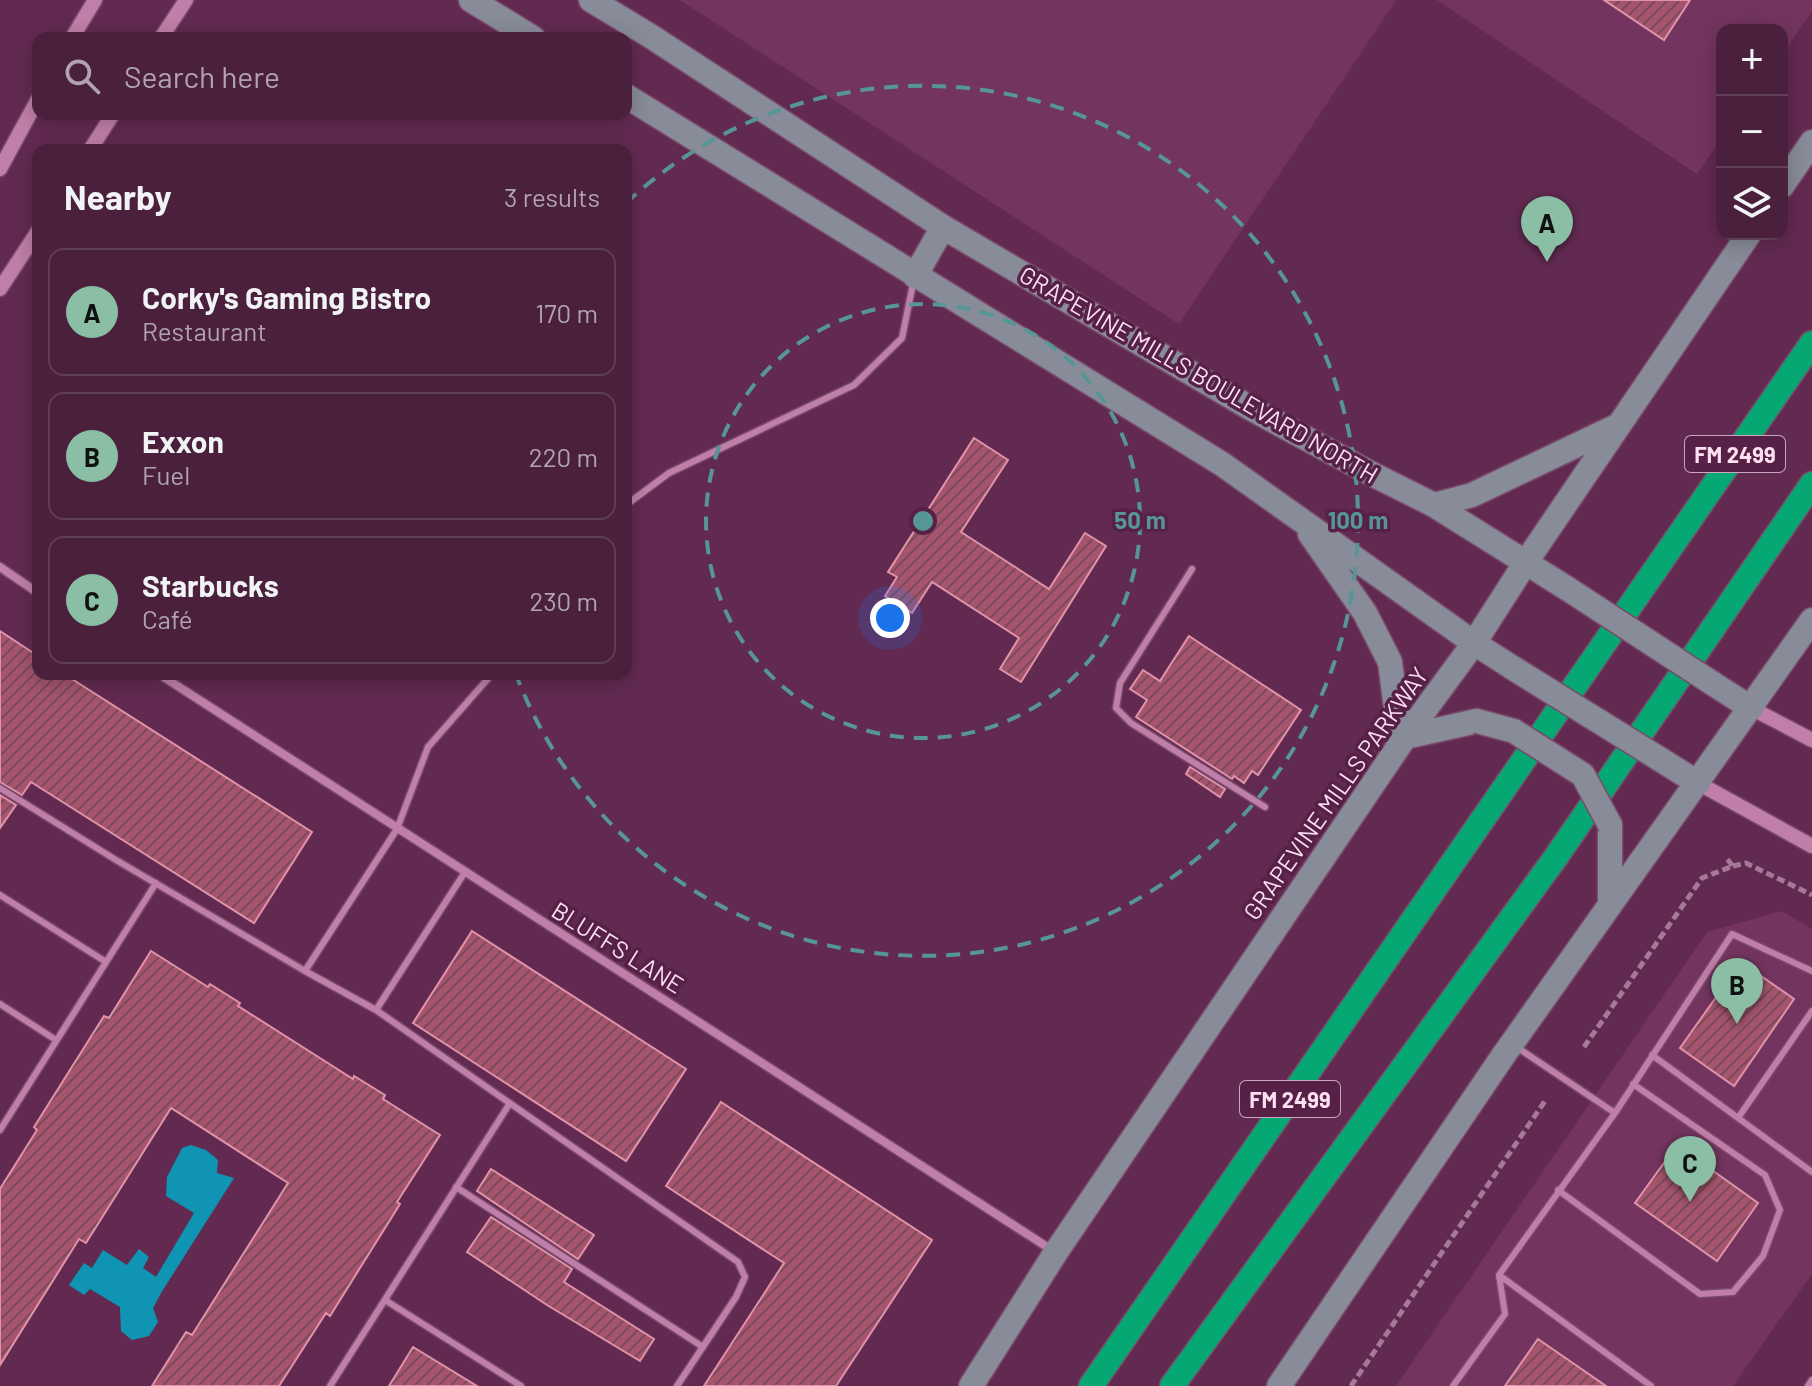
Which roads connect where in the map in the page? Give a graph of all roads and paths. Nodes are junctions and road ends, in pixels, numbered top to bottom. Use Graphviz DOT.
graph roads {
  1 [pos="95,0"];
  2 [pos="186,0"];
  3 [pos="471,0"];
  4 [pos="591,0"];
  5 [pos="76,32"];
  6 [pos="165,32"];
  7 [pos="523,32"];
  8 [pos="632,100"];
  9 [pos="32,110"];
  10 [pos="109,120"];
  11 [pos="1812,142"];
  12 [pos="94,144"];
  13 [pos="0,169"];
  14 [pos="1788,177"];
  15 [pos="943,227"];
  16 [pos="32,240"];
  17 [pos="1745,240"];
  18 [pos="915,276"];
  19 [pos="0,289"];
  20 [pos="1812,343"];
  21 [pos="1621,424"];
  22 [pos="1812,484"];
  23 [pos="632,501"];
  24 [pos="1434,505"];
  25 [pos="1300,519"];
  26 [pos="1526,562"];
  27 [pos="0,567"];
  28 [pos="1192,569"];
  29 [pos="32,589"];
  30 [pos="1812,620"];
  31 [pos="1474,643"];
  32 [pos="168,680"];
  33 [pos="487,680"];
  34 [pos="1751,708"];
  35 [pos="1405,737"];
  36 [pos="1812,740"];
  37 [pos="1698,783"];
  38 [pos="0,788"];
  39 [pos="1265,807"];
  40 [pos="397,829"];
  41 [pos="1812,846"];
  42 [pos="1727,859"];
  43 [pos="1733,866"];
  44 [pos="465,872"];
  45 [pos="156,883"];
  46 [pos="0,895"];
  47 [pos="1812,895"];
  48 [pos="1610,903"];
  49 [pos="106,962"];
  50 [pos="305,971"];
  51 [pos="1812,971"];
  52 [pos="0,1004"];
  53 [pos="376,1010"];
  54 [pos="1812,1011"];
  55 [pos="56,1040"];
  56 [pos="1512,1043"];
  57 [pos="1584,1047"];
  58 [pos="1652,1055"];
  59 [pos="1633,1084"];
  60 [pos="1545,1101"];
  61 [pos="510,1103"];
  62 [pos="1615,1113"];
  63 [pos="1738,1118"];
  64 [pos="0,1130"];
  65 [pos="1812,1172"];
  66 [pos="456,1187"];
  67 [pos="1558,1190"];
  68 [pos="1056,1252"];
  69 [pos="1499,1275"];
  70 [pos="385,1300"];
  71 [pos="703,1347"];
  72 [pos="1812,1380"];
  73 [pos="330,1386"];
  74 [pos="521,1386"];
  75 [pos="677,1386"];
  76 [pos="971,1386"];
  77 [pos="1091,1386"];
  78 [pos="1172,1386"];
  79 [pos="1280,1386"];
  80 [pos="1351,1386"];
  81 [pos="1453,1386"];
  82 [pos="1651,1386"];
  83 [pos="1808,1386"];
  1 -- 5 [label="street"];
  2 -- 6 [label="street"];
  3 -- 7 [label="main road"];
  4 -- 15 [label="main road, GRAPEVINE MILLS BOULEVARD NORTH"];
  8 -- 18 [label="main road"];
  9 -- 13 [label="street"];
  10 -- 12 [label="street"];
  11 -- 14 [label="main road"];
  15 -- 18 [label="main road"];
  15 -- 24 [label="main road, GRAPEVINE MILLS BOULEVARD NORTH"];
  16 -- 19 [label="street"];
  17 -- 21 [label="main road, GRAPEVINE MILLS PARKWAY"];
  18 -- 23 [label="lane"];
  18 -- 25 [label="main road"];
  20 -- 77 [label="highway, FM 2499"];
  21 -- 24 [label="main road"];
  21 -- 26 [label="main road, GRAPEVINE MILLS PARKWAY"];
  22 -- 78 [label="highway, FM 2499"];
  24 -- 26 [label="main road, GRAPEVINE MILLS BOULEVARD NORTH"];
  25 -- 31 [label="main road"];
  25 -- 35 [label="main road"];
  26 -- 31 [label="main road, GRAPEVINE MILLS PARKWAY"];
  26 -- 34 [label="main road, GRAPEVINE MILLS BOULEVARD NORTH, bridge"];
  27 -- 29 [label="street"];
  28 -- 39 [label="lane"];
  30 -- 34 [label="main road"];
  31 -- 35 [label="main road, GRAPEVINE MILLS PARKWAY"];
  31 -- 37 [label="main road, bridge"];
  32 -- 40 [label="street, BLUFFS LANE"];
  33 -- 40 [label="lane"];
  34 -- 36 [label="street, GRAPEVINE MILLS BOULEVARD NORTH"];
  34 -- 37 [label="main road"];
  35 -- 48 [label="main road, bridge"];
  35 -- 68 [label="main road, GRAPEVINE MILLS PARKWAY"];
  37 -- 41 [label="street"];
  37 -- 48 [label="main road"];
  38 -- 45 [label="lane"];
  40 -- 44 [label="street, BLUFFS LANE"];
  40 -- 50 [label="lane"];
  42 -- 43 [label="path"];
  43 -- 47 [label="path"];
  43 -- 57 [label="path"];
  44 -- 53 [label="lane"];
  44 -- 68 [label="street, BLUFFS LANE"];
  45 -- 49 [label="lane"];
  45 -- 50 [label="lane"];
  46 -- 49 [label="lane"];
  48 -- 56 [label="main road"];
  49 -- 55 [label="lane"];
  50 -- 53 [label="lane"];
  51 -- 58 [label="lane"];
  52 -- 55 [label="lane"];
  53 -- 61 [label="lane"];
  54 -- 63 [label="lane"];
  55 -- 64 [label="lane"];
  56 -- 62 [label="lane"];
  56 -- 79 [label="main road"];
  58 -- 59 [label="lane"];
  58 -- 63 [label="lane"];
  59 -- 62 [label="lane"];
  59 -- 67 [label="lane"];
  60 -- 80 [label="path"];
  61 -- 66 [label="lane"];
  61 -- 71 [label="lane"];
  62 -- 67 [label="lane"];
  63 -- 65 [label="lane"];
  66 -- 70 [label="lane"];
  66 -- 71 [label="lane"];
  67 -- 69 [label="lane"];
  68 -- 76 [label="main road, GRAPEVINE MILLS PARKWAY"];
  69 -- 81 [label="lane"];
  69 -- 82 [label="lane"];
  70 -- 73 [label="lane"];
  70 -- 74 [label="lane"];
  71 -- 75 [label="lane"];
  72 -- 83 [label="lane"];
}
